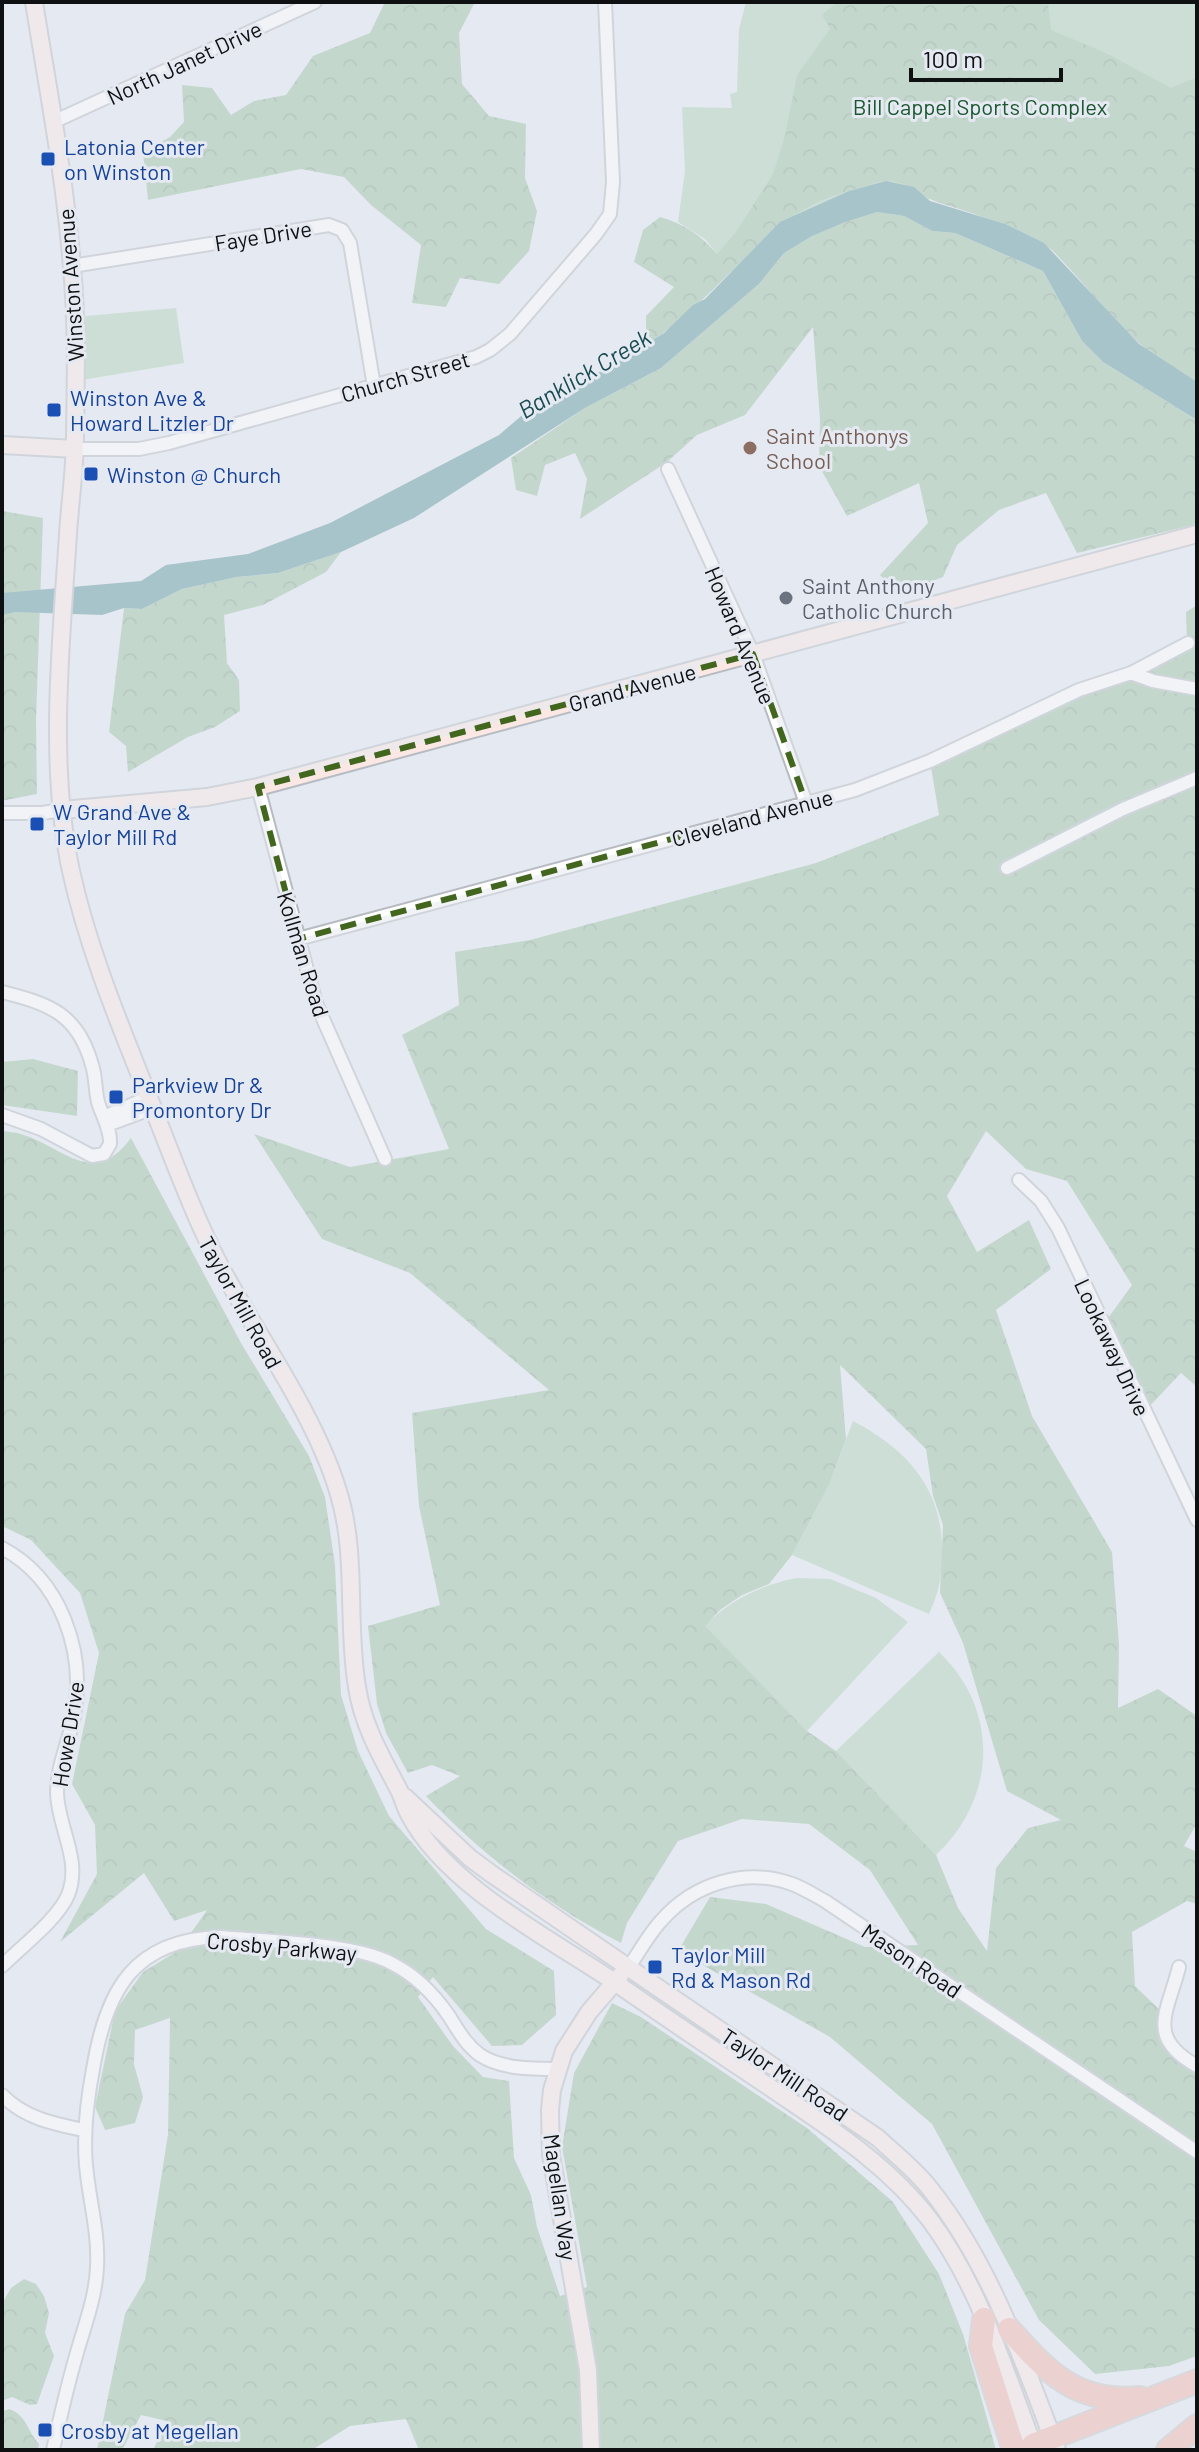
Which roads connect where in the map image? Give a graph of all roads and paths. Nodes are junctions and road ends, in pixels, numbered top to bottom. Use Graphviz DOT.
graph roads {
  1 [pos="34,2"];
  2 [pos="315,2"];
  3 [pos="605,2"];
  4 [pos="53,122"];
  5 [pos="72,266"];
  6 [pos="374,386"];
  7 [pos="2,445"];
  8 [pos="75,449"];
  9 [pos="668,469"];
  10 [pos="1197,534"];
  11 [pos="1188,643"];
  12 [pos="753,654"];
  13 [pos="1131,673"];
  14 [pos="1197,689"];
  15 [pos="1197,778"];
  16 [pos="258,787"];
  17 [pos="806,803"];
  18 [pos="62,810"];
  19 [pos="2,813"];
  20 [pos="1007,868"];
  21 [pos="298,939"];
  22 [pos="2,992"];
  23 [pos="151,1102"];
  24 [pos="2,1115"];
  25 [pos="106,1121"];
  26 [pos="385,1159"];
  27 [pos="1019,1180"];
  28 [pos="1197,1520"];
  29 [pos="2,1548"];
  30 [pos="401,1793"];
  31 [pos="2,1966"];
  32 [pos="629,1967"];
  33 [pos="1179,1967"];
  34 [pos="615,1982"];
  35 [pos="1197,2066"];
  36 [pos="557,2069"];
  37 [pos="2,2095"];
  38 [pos="84,2130"];
  39 [pos="1197,2152"];
  40 [pos="984,2319"];
  41 [pos="1009,2329"];
  42 [pos="1197,2381"];
  43 [pos="1153,2397"];
  44 [pos="1197,2426"];
  45 [pos="1038,2447"];
  46 [pos="53,2450"];
  47 [pos="591,2450"];
  48 [pos="1168,2450"];
  1 -- 4 [label="main road, Winston Avenue"];
  2 -- 4 [label="street, North Janet Drive"];
  3 -- 6 [label="street, Church Street"];
  4 -- 5 [label="main road, Winston Avenue"];
  5 -- 6 [label="street, Faye Drive"];
  5 -- 8 [label="main road, Winston Avenue"];
  6 -- 8 [label="street, Church Street"];
  7 -- 8 [label="main road"];
  8 -- 18 [label="main road, Winston Avenue"];
  9 -- 12 [label="street, Howard Avenue"];
  10 -- 12 [label="main road, Grand Avenue"];
  11 -- 13 [label="street, Cleveland Avenue"];
  12 -- 16 [label="main road, Grand Avenue"];
  12 -- 17 [label="street, Howard Avenue"];
  13 -- 14 [label="street"];
  13 -- 17 [label="street, Cleveland Avenue"];
  15 -- 20 [label="street"];
  16 -- 18 [label="main road, Grand Avenue"];
  16 -- 21 [label="street, Kollman Road"];
  17 -- 21 [label="street, Cleveland Avenue"];
  18 -- 19 [label="street"];
  18 -- 23 [label="main road, Taylor Mill Road"];
  21 -- 26 [label="street, Kollman Road"];
  22 -- 25 [label="street"];
  23 -- 25 [label="street"];
  23 -- 30 [label="main road, Taylor Mill Road"];
  24 -- 25 [label="street"];
  27 -- 28 [label="street, Lookaway Drive"];
  29 -- 31 [label="street, Howe Drive"];
  30 -- 32 [label="main road, Taylor Mill Road"];
  30 -- 34 [label="main road, Taylor Mill Road"];
  32 -- 34 [label="main road, Magellan Way"];
  32 -- 39 [label="street, Mason Road"];
  32 -- 41 [label="main road, Taylor Mill Road"];
  33 -- 35 [label="street"];
  34 -- 36 [label="main road, Magellan Way"];
  34 -- 40 [label="main road, Taylor Mill Road"];
  36 -- 38 [label="street, Crosby Parkway"];
  36 -- 47 [label="main road, Magellan Way"];
  37 -- 38 [label="street"];
  38 -- 46 [label="street, Crosby Parkway"];
  40 -- 45 [label="highway"];
  41 -- 43 [label="highway"];
  41 -- 45 [label="main road, Taylor Mill Road"];
  42 -- 43 [label="highway"];
  43 -- 45 [label="highway"];
  44 -- 48 [label="highway"];
}
